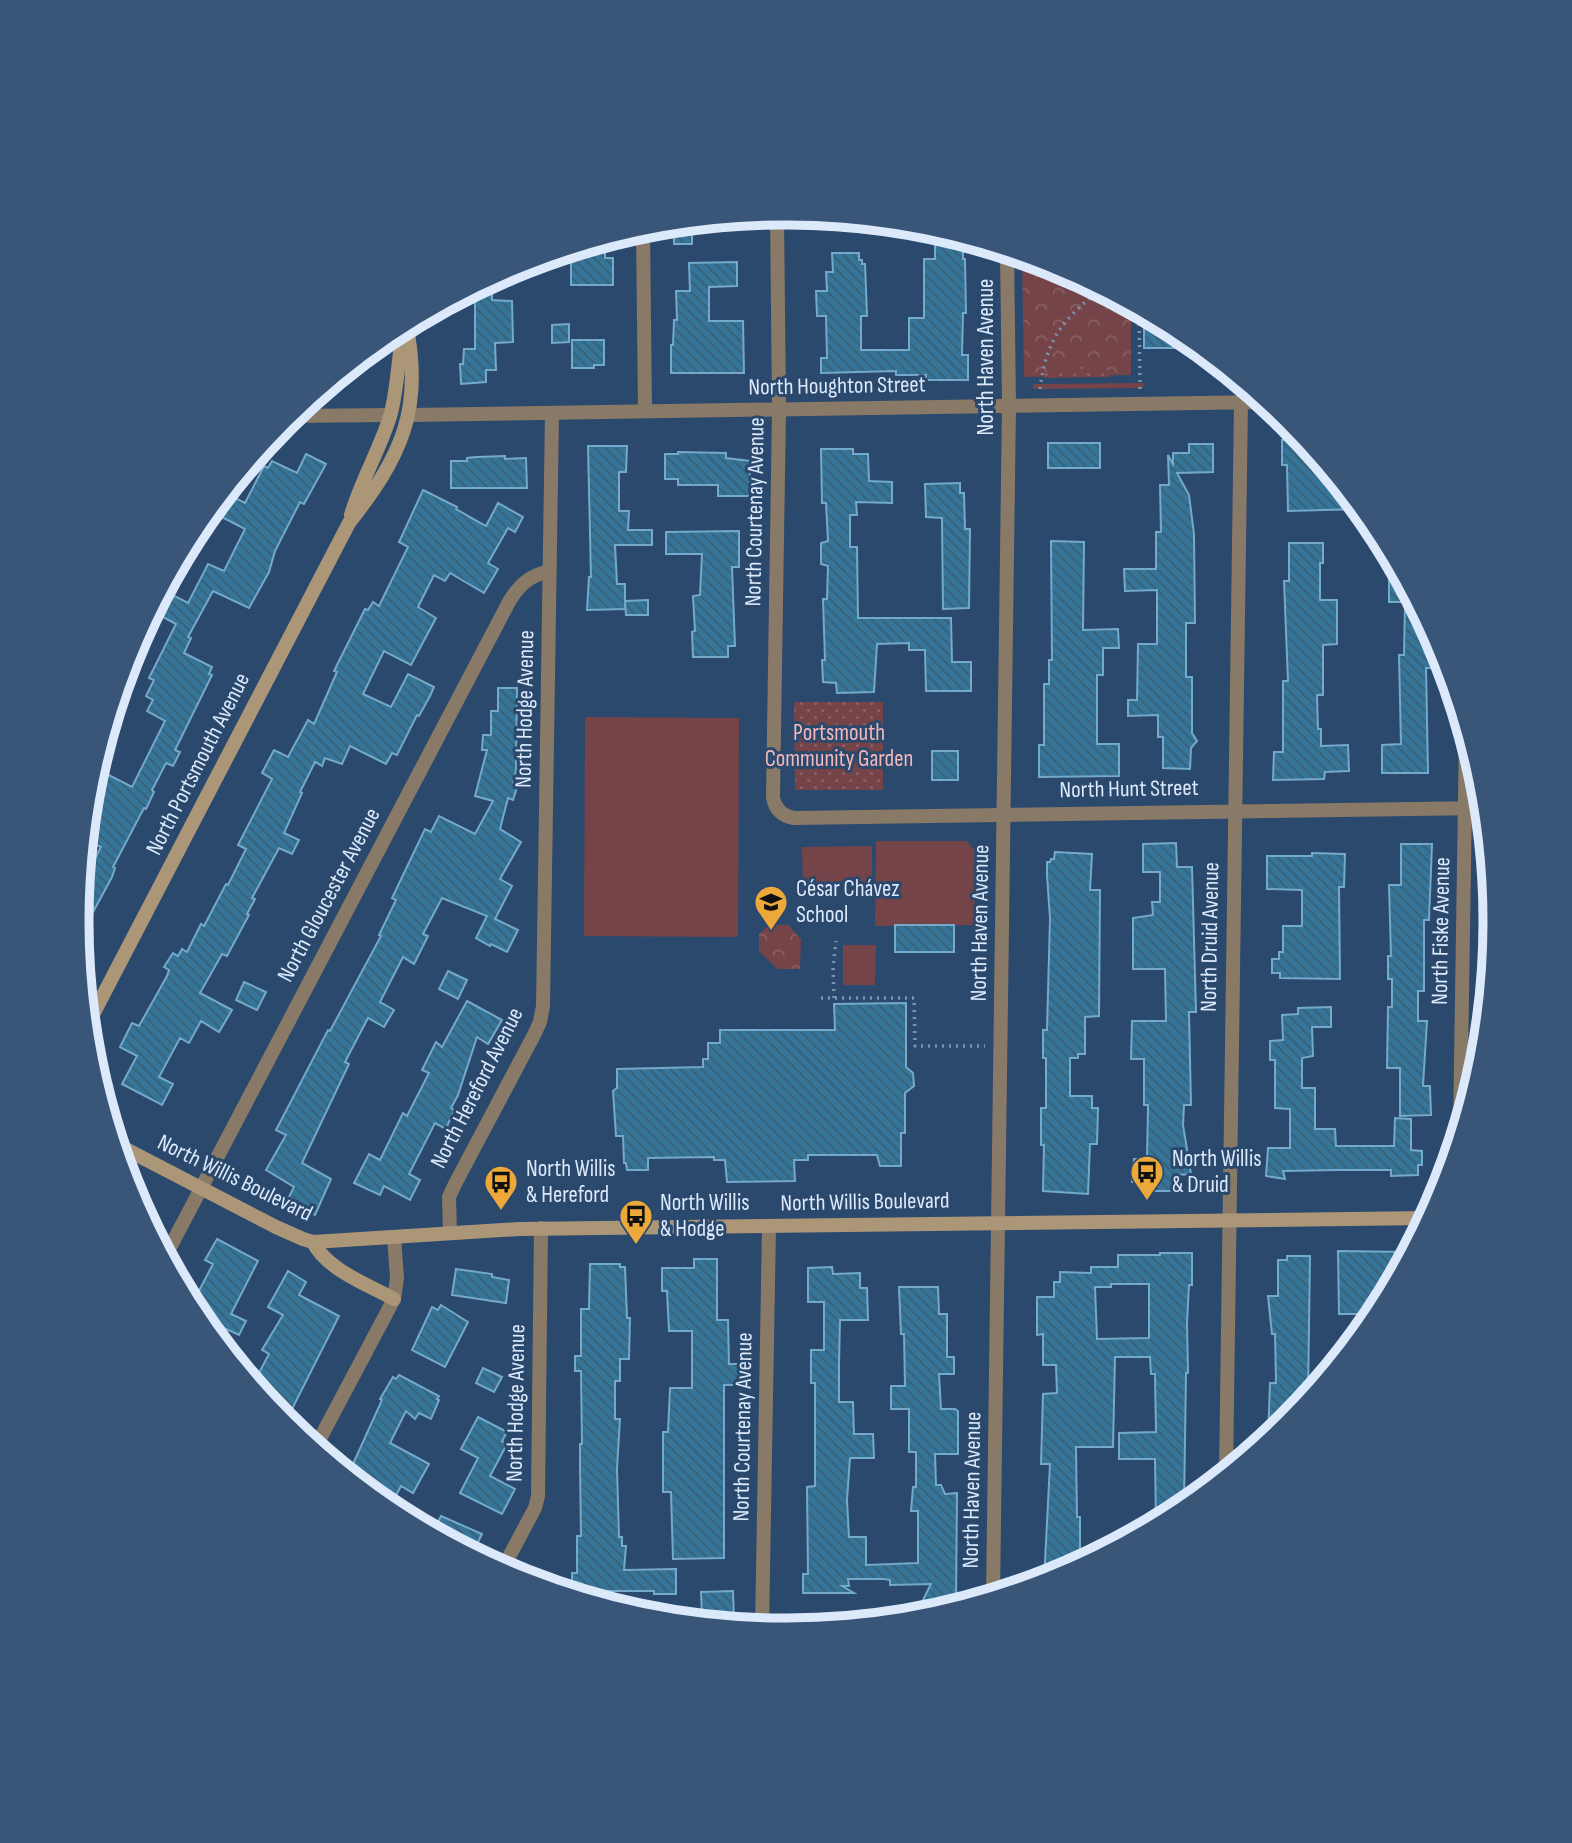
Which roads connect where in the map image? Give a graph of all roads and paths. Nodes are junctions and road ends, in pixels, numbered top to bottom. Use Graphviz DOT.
graph roads {
  1 [pos="777,225"];
  2 [pos="643,240"];
  3 [pos="1007,261"];
  4 [pos="1092,296"];
  5 [pos="1139,321"];
  6 [pos="408,336"];
  7 [pos="402,340"];
  8 [pos="1241,402"];
  9 [pos="1249,402"];
  10 [pos="1140,404"];
  11 [pos="1009,405"];
  12 [pos="1037,405"];
  13 [pos="779,409"];
  14 [pos="645,411"];
  15 [pos="552,413"];
  16 [pos="390,415"];
  17 [pos="410,415"];
  18 [pos="307,416"];
  19 [pos="349,523"];
  20 [pos="549,571"];
  21 [pos="1465,770"];
  22 [pos="1465,808"];
  23 [pos="1473,808"];
  24 [pos="777,810"];
  25 [pos="1234,811"];
  26 [pos="1004,814"];
  27 [pos="836,941"];
  28 [pos="821,998"];
  29 [pos="834,998"];
  30 [pos="543,1006"];
  31 [pos="95,1011"];
  32 [pos="920,1019"];
  33 [pos="914,1021"];
  34 [pos="1000,1046"];
  35 [pos="1461,1095"];
  36 [pos="128,1150"];
  37 [pos="201,1188"];
  38 [pos="1416,1218"];
  39 [pos="1229,1220"];
  40 [pos="998,1224"];
  41 [pos="769,1226"];
  42 [pos="541,1228"];
  43 [pos="450,1233"];
  44 [pos="394,1237"];
  45 [pos="313,1242"];
  46 [pos="170,1247"];
  47 [pos="394,1299"];
  48 [pos="321,1439"];
  49 [pos="1226,1461"];
  50 [pos="507,1560"];
  51 [pos="993,1586"];
  52 [pos="762,1617"];
  1 -- 13 [label="street, North Courtenay Avenue"];
  2 -- 14 [label="street"];
  3 -- 11 [label="street, North Haven Avenue"];
  4 -- 12 [label="path"];
  5 -- 10 [label="path"];
  6 -- 17 [label="street, North Portsmouth Avenue"];
  7 -- 16 [label="street, North Portsmouth Avenue"];
  8 -- 9 [label="street, North Houghton Street"];
  8 -- 10 [label="street, North Houghton Street"];
  8 -- 25 [label="street, North Druid Avenue"];
  10 -- 12 [label="street, North Houghton Street"];
  11 -- 12 [label="street, North Houghton Street"];
  11 -- 13 [label="street, North Houghton Street"];
  11 -- 26 [label="street, North Haven Avenue"];
  13 -- 14 [label="street, North Houghton Street"];
  13 -- 24 [label="street, North Courtenay Avenue"];
  14 -- 15 [label="street, North Houghton Street"];
  15 -- 17 [label="street, North Houghton Street"];
  15 -- 20 [label="street, North Hodge Avenue"];
  16 -- 18 [label="street"];
  16 -- 19 [label="street, North Portsmouth Avenue"];
  17 -- 19 [label="street, North Portsmouth Avenue"];
  19 -- 31 [label="street, North Portsmouth Avenue"];
  20 -- 30 [label="street, North Hodge Avenue"];
  20 -- 37 [label="street, North Gloucester Avenue"];
  21 -- 22 [label="street, North Fiske Avenue"];
  22 -- 23 [label="street, North Hunt Street"];
  22 -- 25 [label="street, North Hunt Street"];
  22 -- 35 [label="street, North Fiske Avenue"];
  24 -- 26 [label="street, North Hunt Street"];
  25 -- 26 [label="street, North Hunt Street"];
  25 -- 39 [label="street, North Druid Avenue"];
  26 -- 34 [label="street, North Haven Avenue"];
  27 -- 29 [label="path"];
  28 -- 29 [label="path"];
  29 -- 33 [label="path"];
  30 -- 43 [label="street, North Hereford Avenue"];
  32 -- 33 [label="path"];
  33 -- 34 [label="path"];
  34 -- 40 [label="street, North Haven Avenue"];
  36 -- 37 [label="street, North Willis Boulevard"];
  37 -- 45 [label="street, North Willis Boulevard"];
  37 -- 46 [label="street, North Gloucester Avenue"];
  38 -- 39 [label="street, North Willis Boulevard"];
  39 -- 40 [label="street, North Willis Boulevard"];
  39 -- 49 [label="street, North Druid Avenue"];
  40 -- 41 [label="street, North Willis Boulevard"];
  40 -- 51 [label="street, North Haven Avenue"];
  41 -- 42 [label="street, North Willis Boulevard"];
  41 -- 52 [label="street, North Courtenay Avenue"];
  42 -- 43 [label="street, North Willis Boulevard"];
  42 -- 50 [label="street, North Hodge Avenue"];
  43 -- 44 [label="street, North Willis Boulevard"];
  44 -- 45 [label="street, North Willis Boulevard"];
  44 -- 47 [label="street"];
  45 -- 47 [label="street"];
  47 -- 48 [label="street"];
}
